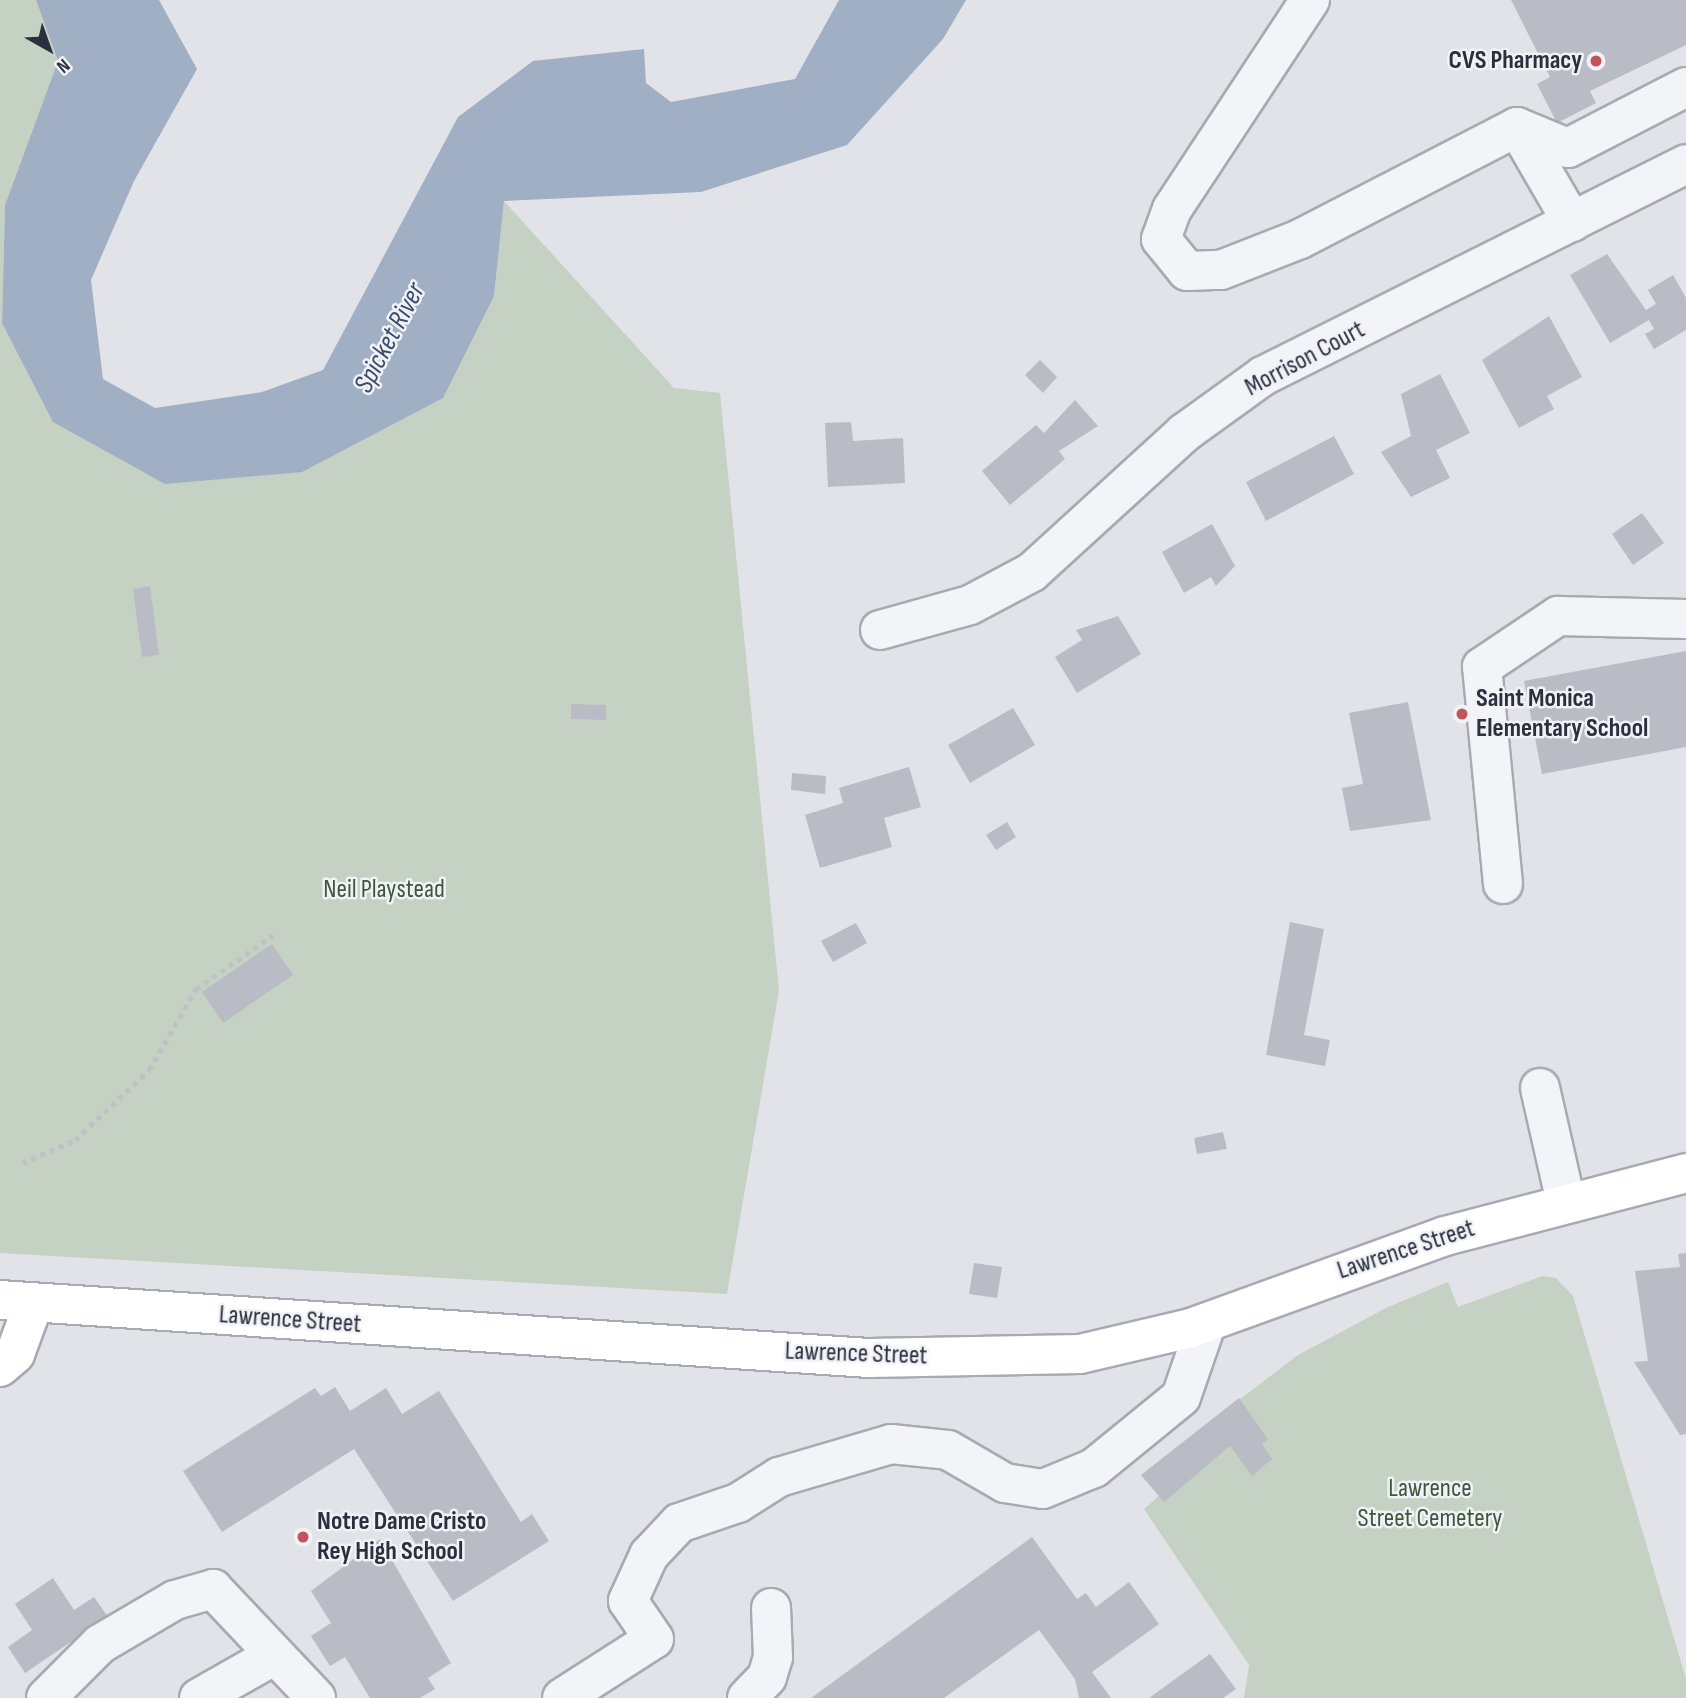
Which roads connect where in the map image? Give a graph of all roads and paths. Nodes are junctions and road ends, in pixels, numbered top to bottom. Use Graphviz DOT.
graph roads {
  1 [pos="1310,0"];
  2 [pos="1686,88"];
  3 [pos="1517,127"];
  4 [pos="1686,164"];
  5 [pos="1572,222"];
  6 [pos="1686,619"];
  7 [pos="880,630"];
  8 [pos="1503,884"];
  9 [pos="274,935"];
  10 [pos="1540,1088"];
  11 [pos="22,1163"];
  12 [pos="1686,1173"];
  13 [pos="1566,1202"];
  14 [pos="17,1301"];
  15 [pos="1207,1322"];
  16 [pos="0,1367"];
  17 [pos="771,1608"];
  18 [pos="275,1655"];
  19 [pos="46,1698"];
  20 [pos="199,1698"];
  21 [pos="316,1698"];
  22 [pos="562,1698"];
  23 [pos="747,1698"];
  1 -- 3 [label="street"];
  2 -- 3 [label="street"];
  3 -- 5 [label="street"];
  4 -- 5 [label="street, Morrison Court"];
  5 -- 7 [label="street, Morrison Court"];
  6 -- 8 [label="street"];
  9 -- 11 [label="path"];
  10 -- 13 [label="street"];
  12 -- 13 [label="main road, Lawrence Street"];
  13 -- 15 [label="main road, Lawrence Street"];
  14 -- 15 [label="main road, Lawrence Street"];
  14 -- 16 [label="main road"];
  15 -- 22 [label="street"];
  17 -- 23 [label="street"];
  18 -- 19 [label="street"];
  18 -- 20 [label="street"];
  18 -- 21 [label="street"];
}
